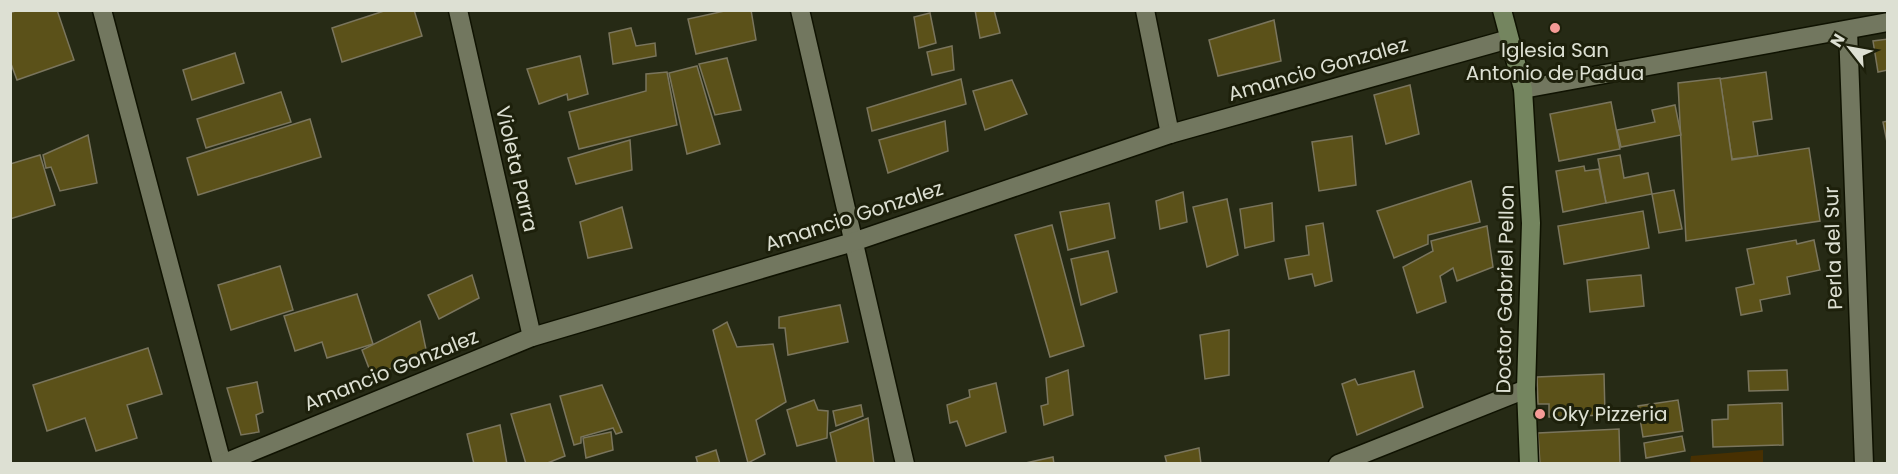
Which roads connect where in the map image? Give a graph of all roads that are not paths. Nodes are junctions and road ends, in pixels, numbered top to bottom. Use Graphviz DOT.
graph roads {
  1 [pos="102,10"];
  2 [pos="458,10"];
  3 [pos="800,10"];
  4 [pos="1145,10"];
  5 [pos="1502,10"];
  6 [pos="1887,22"];
  7 [pos="1848,30"];
  8 [pos="1509,39"];
  9 [pos="1523,89"];
  10 [pos="1170,134"];
  11 [pos="853,242"];
  12 [pos="532,337"];
  13 [pos="1526,388"];
  14 [pos="222,463"];
  15 [pos="905,464"];
  16 [pos="1338,464"];
  17 [pos="1529,464"];
  18 [pos="1864,464"];
  1 -- 14 [label="street"];
  2 -- 12 [label="street, Violeta Parra"];
  3 -- 11 [label="street"];
  4 -- 10 [label="street"];
  5 -- 8 [label="street, Doctor Gabriel Pellon"];
  6 -- 7 [label="street"];
  7 -- 9 [label="street"];
  7 -- 18 [label="street, Perla del Sur"];
  8 -- 9 [label="street, Doctor Gabriel Pellon"];
  8 -- 10 [label="street, Amancio Gonzalez"];
  9 -- 13 [label="street, Doctor Gabriel Pellon"];
  10 -- 11 [label="street, Amancio Gonzalez"];
  11 -- 12 [label="street, Amancio Gonzalez"];
  11 -- 15 [label="street"];
  12 -- 14 [label="street, Amancio Gonzalez"];
  13 -- 16 [label="street"];
  13 -- 17 [label="street, Doctor Gabriel Pellon"];
}
